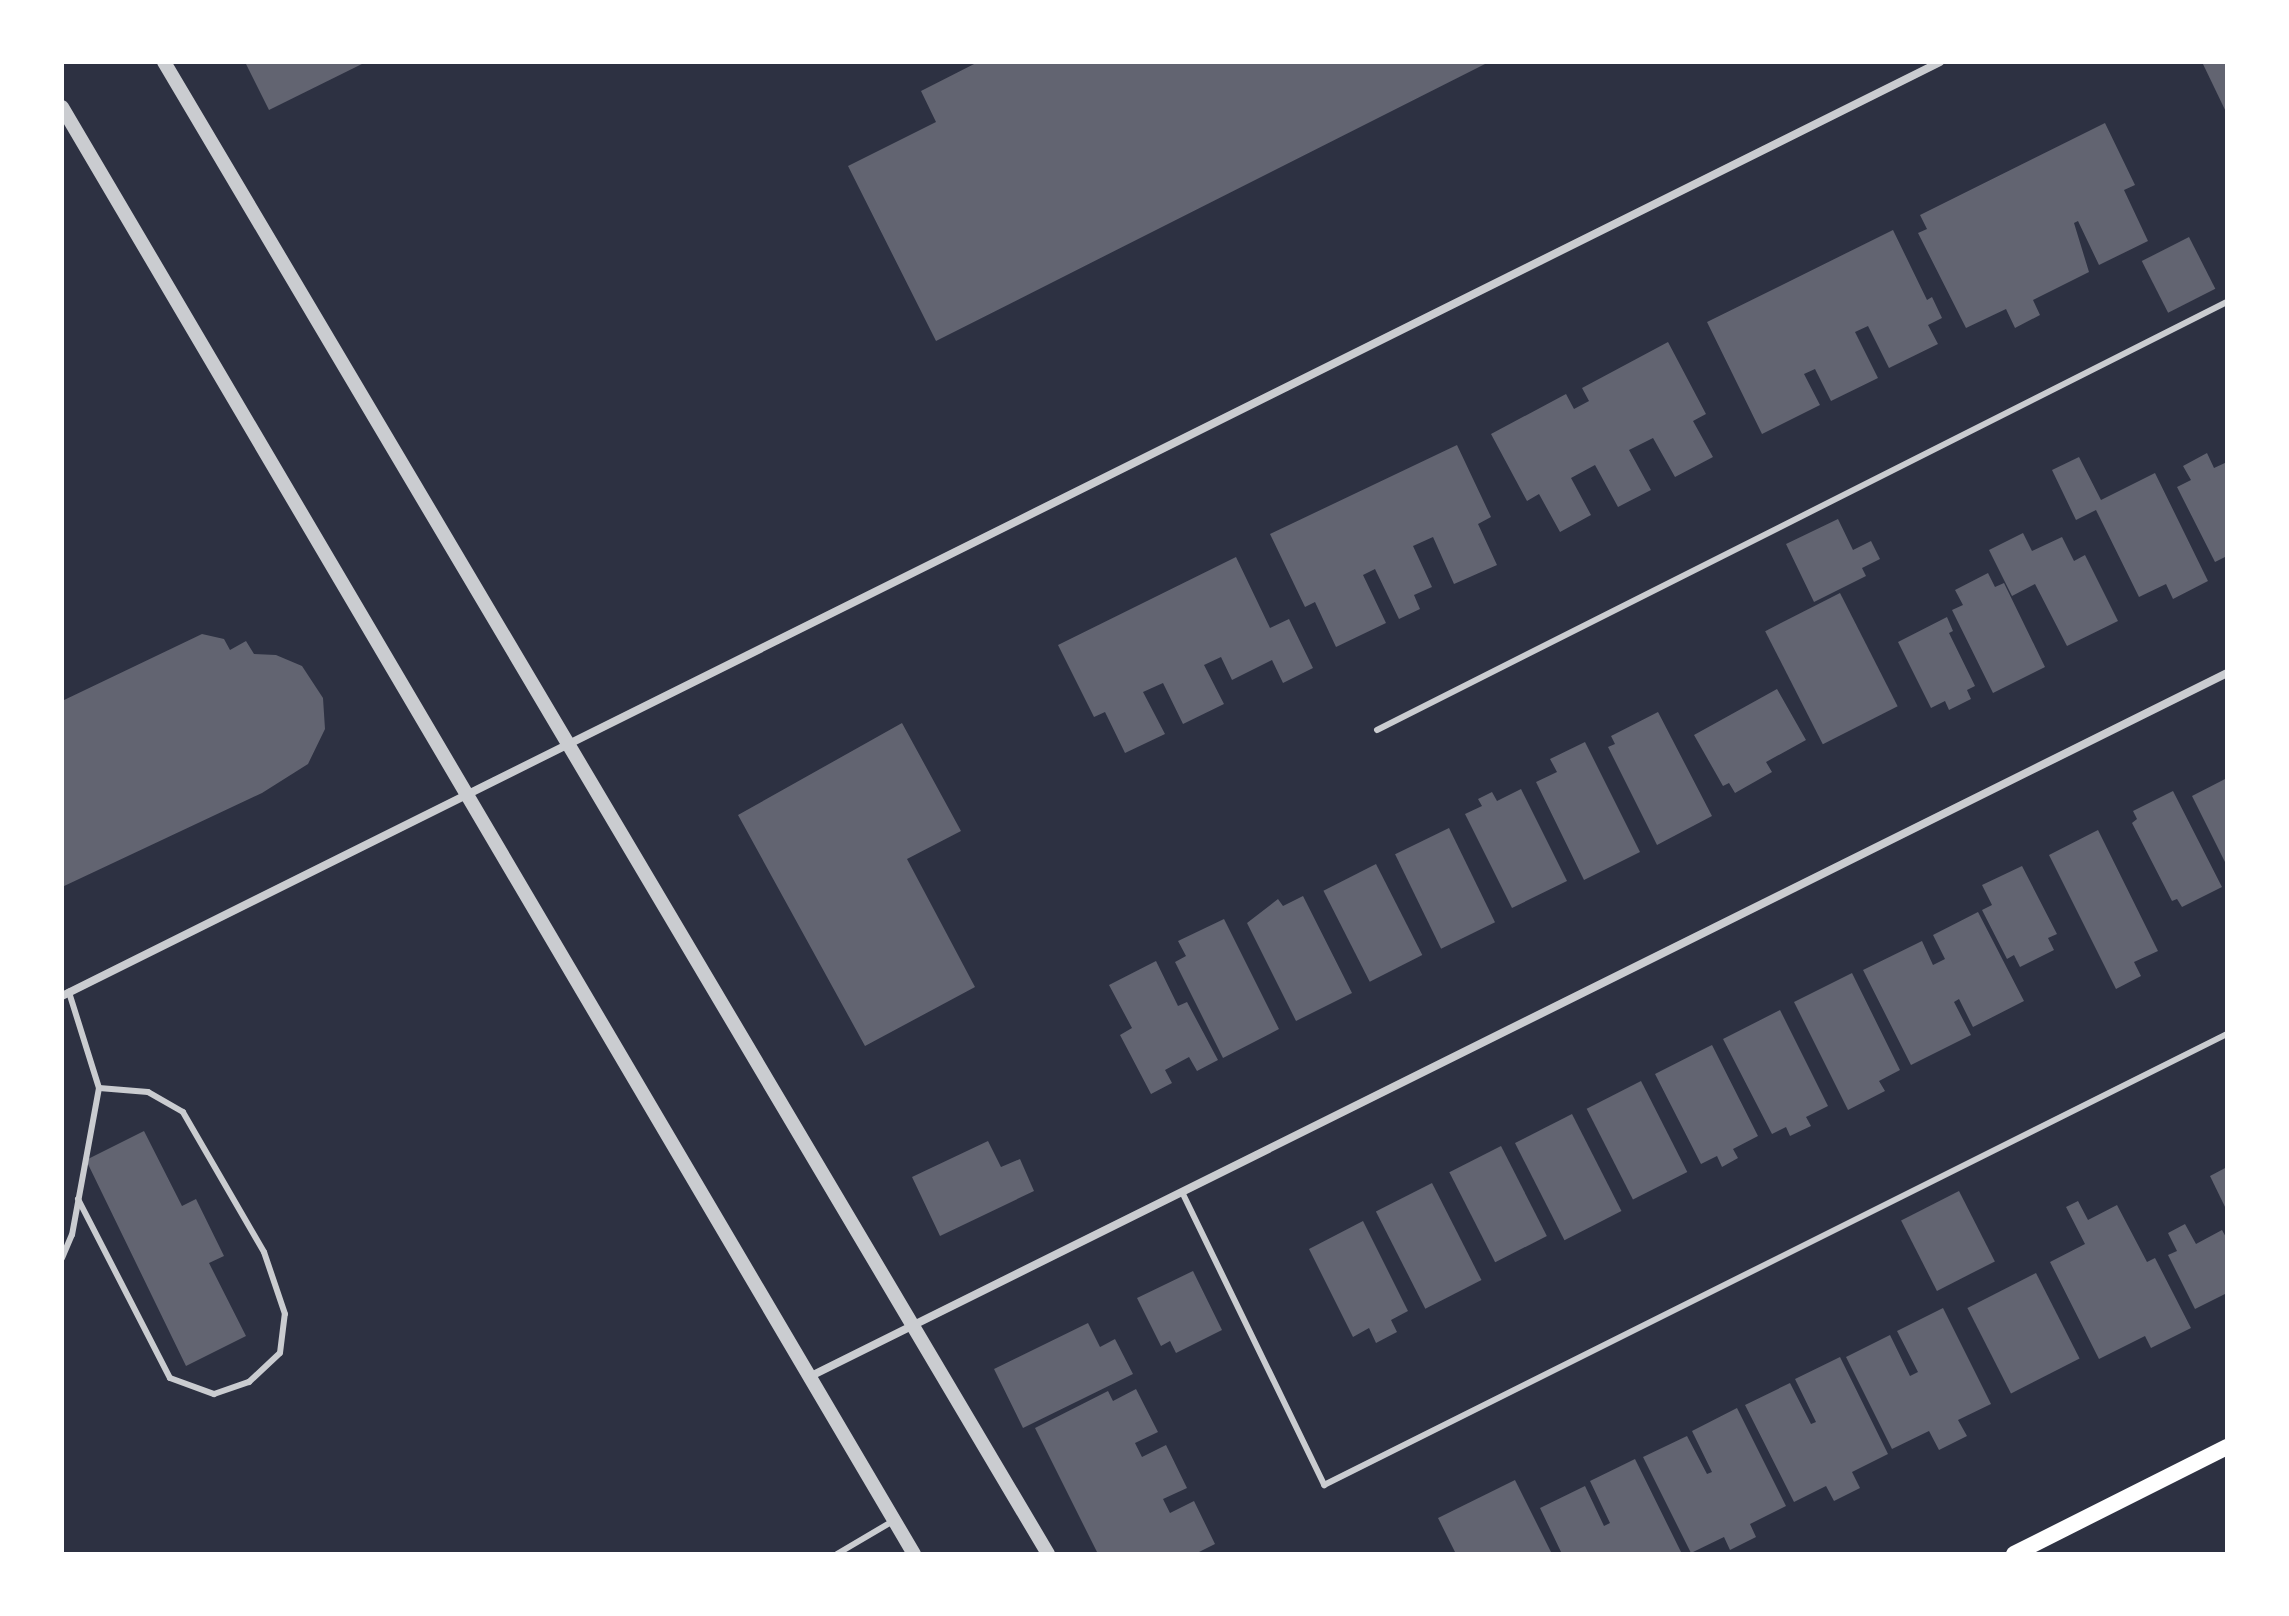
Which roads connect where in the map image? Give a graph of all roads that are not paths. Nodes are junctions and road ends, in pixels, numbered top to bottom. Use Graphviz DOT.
graph roads {
  1 [pos="164,62"];
  2 [pos="1940,62"];
  3 [pos="62,107"];
  4 [pos="2227,302"];
  5 [pos="2227,673"];
  6 [pos="1377,730"];
  7 [pos="570,743"];
  8 [pos="466,795"];
  9 [pos="66,994"];
  10 [pos="2227,1034"];
  11 [pos="99,1088"];
  12 [pos="1182,1192"];
  13 [pos="78,1199"];
  14 [pos="62,1258"];
  15 [pos="913,1326"];
  16 [pos="808,1378"];
  17 [pos="2227,1447"];
  18 [pos="893,1521"];
  19 [pos="837,1554"];
  20 [pos="914,1554"];
  21 [pos="1048,1554"];
  22 [pos="2014,1554"];
  1 -- 7 [label="street"];
  2 -- 7 [label="street"];
  3 -- 8 [label="street"];
  4 -- 6 [label="lane"];
  5 -- 12 [label="street"];
  7 -- 8 [label="street"];
  7 -- 15 [label="street"];
  8 -- 9 [label="street"];
  8 -- 16 [label="street"];
  9 -- 11 [label="lane"];
  10 -- 12 [label="lane"];
  11 -- 13 [label="lane"];
  11 -- 13 [label="lane"];
  12 -- 15 [label="street"];
  13 -- 14 [label="lane"];
  15 -- 16 [label="street"];
  15 -- 21 [label="street"];
  16 -- 18 [label="street"];
  17 -- 22 [label="main road"];
  18 -- 19 [label="lane"];
  18 -- 20 [label="street"];
}
